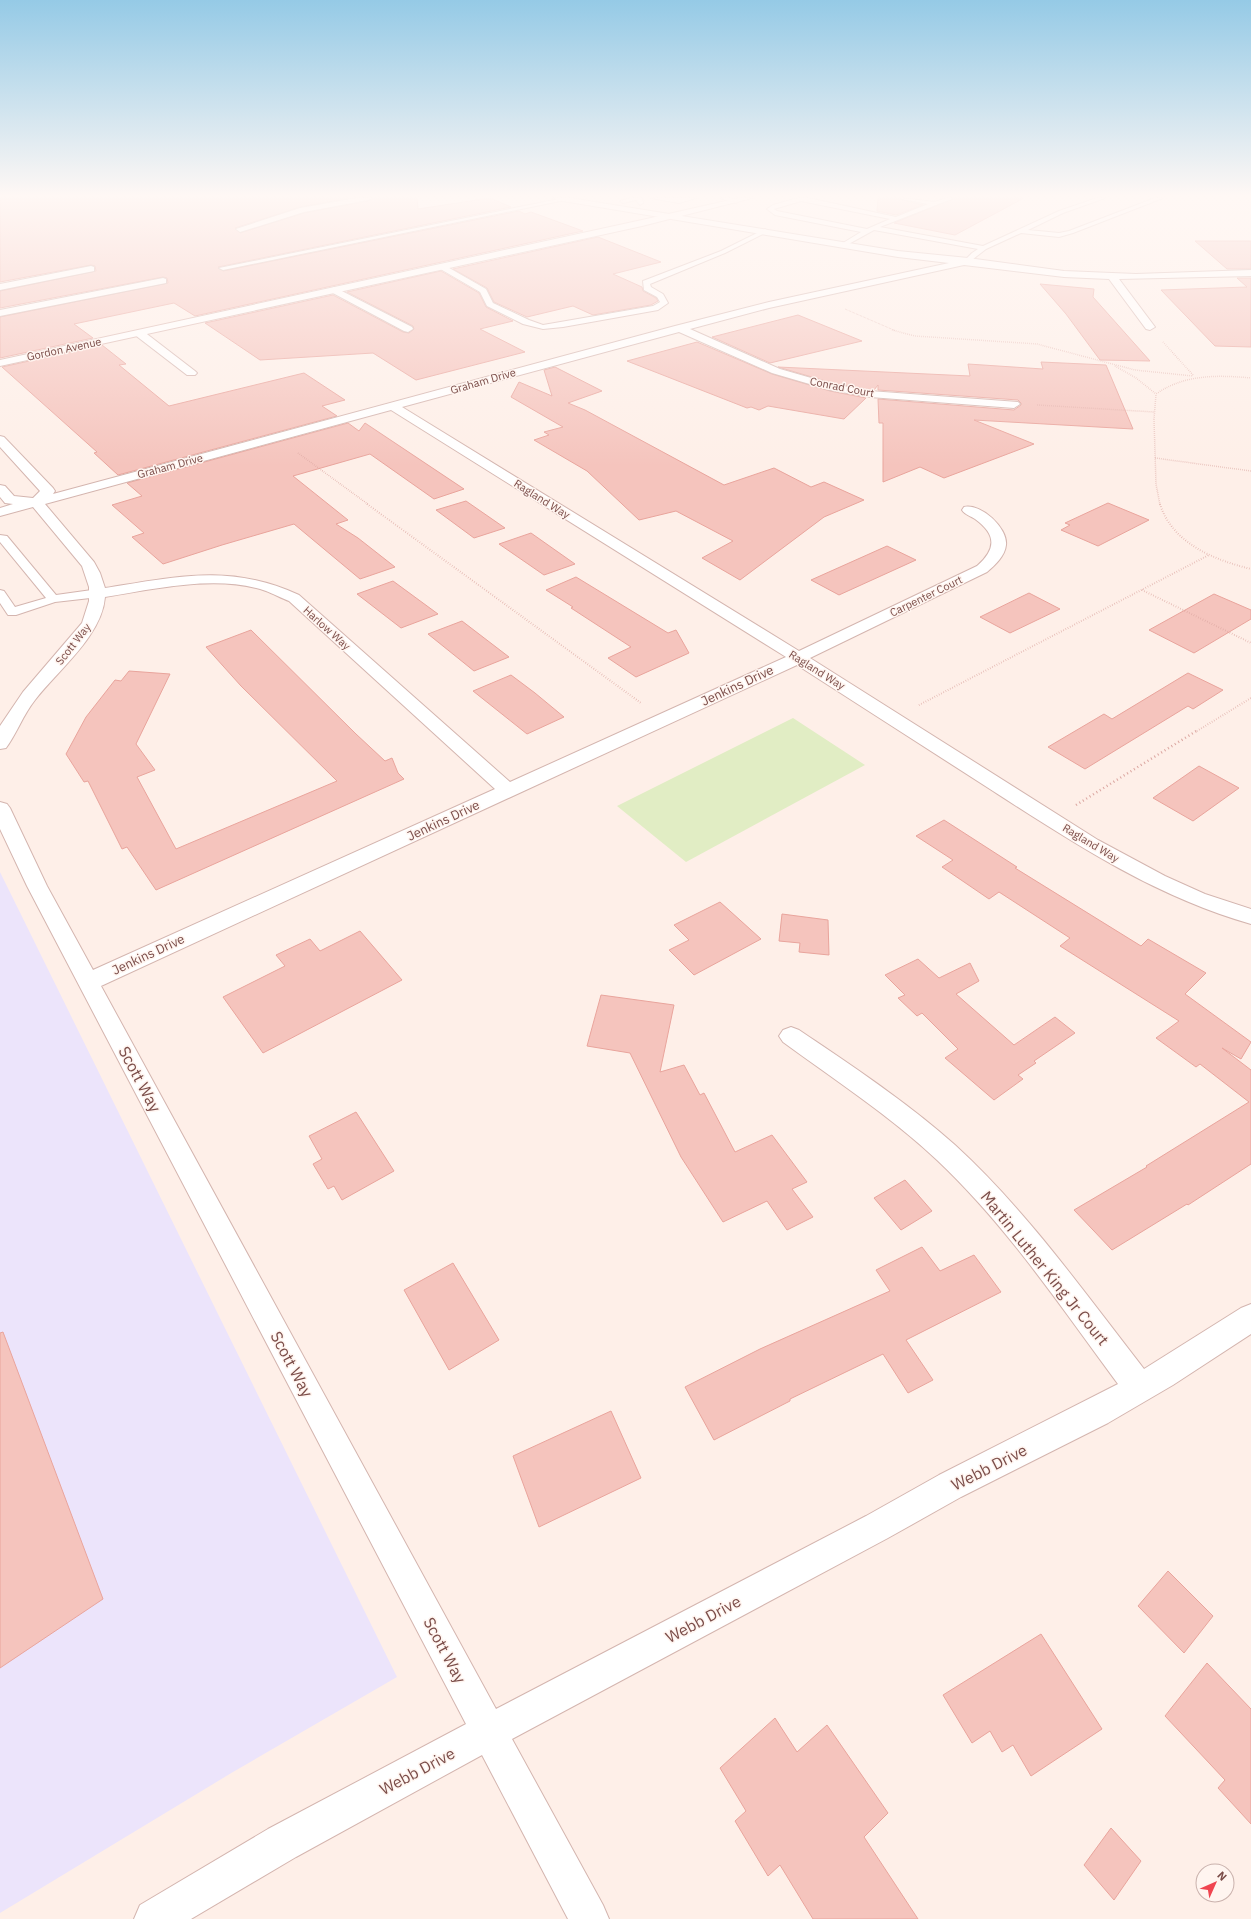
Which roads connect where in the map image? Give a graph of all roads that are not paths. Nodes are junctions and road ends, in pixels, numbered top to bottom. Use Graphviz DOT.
graph roads {
  1 [pos="130,288"];
  2 [pos="345,288"];
  3 [pos="477,288"];
  4 [pos="647,288"];
  5 [pos="850,288"];
  6 [pos="1121,288"];
  7 [pos="334,290"];
  8 [pos="0,313"];
  9 [pos="1150,327"];
  10 [pos="679,328"];
  11 [pos="408,329"];
  12 [pos="139,333"];
  13 [pos="0,363"];
  14 [pos="191,373"];
  15 [pos="1014,404"];
  16 [pos="392,406"];
  17 [pos="0,440"];
  18 [pos="0,489"];
  19 [pos="36,502"];
  20 [pos="969,510"];
  21 [pos="0,512"];
  22 [pos="0,539"];
  23 [pos="99,593"];
  24 [pos="0,594"];
  25 [pos="53,599"];
  26 [pos="798,658"];
  27 [pos="0,744"];
  28 [pos="508,790"];
  29 [pos="0,808"];
  30 [pos="1251,917"];
  31 [pos="88,982"];
  32 [pos="791,1036"];
  33 [pos="1251,1318"];
  34 [pos="1140,1388"];
  35 [pos="489,1732"];
  36 [pos="154,1919"];
  37 [pos="590,1919"];
  1 -- 8 [label="street"];
  2 -- 7 [label="street, Gordon Avenue"];
  3 -- 4 [label="lane"];
  5 -- 10 [label="street, Graham Drive"];
  6 -- 9 [label="street"];
  7 -- 11 [label="street"];
  7 -- 12 [label="street, Gordon Avenue"];
  10 -- 15 [label="street, Conrad Court"];
  10 -- 16 [label="street, Graham Drive"];
  12 -- 13 [label="street, Gordon Avenue"];
  12 -- 14 [label="street"];
  16 -- 19 [label="street, Graham Drive"];
  16 -- 26 [label="street, Ragland Way"];
  17 -- 19 [label="street"];
  18 -- 19 [label="street"];
  19 -- 21 [label="street, Graham Drive"];
  19 -- 23 [label="street, Scott Way"];
  20 -- 26 [label="street, Carpenter Court"];
  22 -- 25 [label="lane"];
  23 -- 25 [label="lane"];
  23 -- 27 [label="street, Scott Way"];
  23 -- 28 [label="street, Harlow Way"];
  24 -- 25 [label="lane"];
  26 -- 28 [label="street, Jenkins Drive"];
  26 -- 30 [label="street, Ragland Way"];
  28 -- 31 [label="street, Jenkins Drive"];
  29 -- 31 [label="street, Scott Way"];
  31 -- 35 [label="street, Scott Way"];
  32 -- 34 [label="street, Martin Luther King Jr Court"];
  33 -- 34 [label="street, Webb Drive"];
  34 -- 35 [label="street, Webb Drive"];
  35 -- 36 [label="street, Webb Drive"];
  35 -- 37 [label="street, Scott Way"];
}
